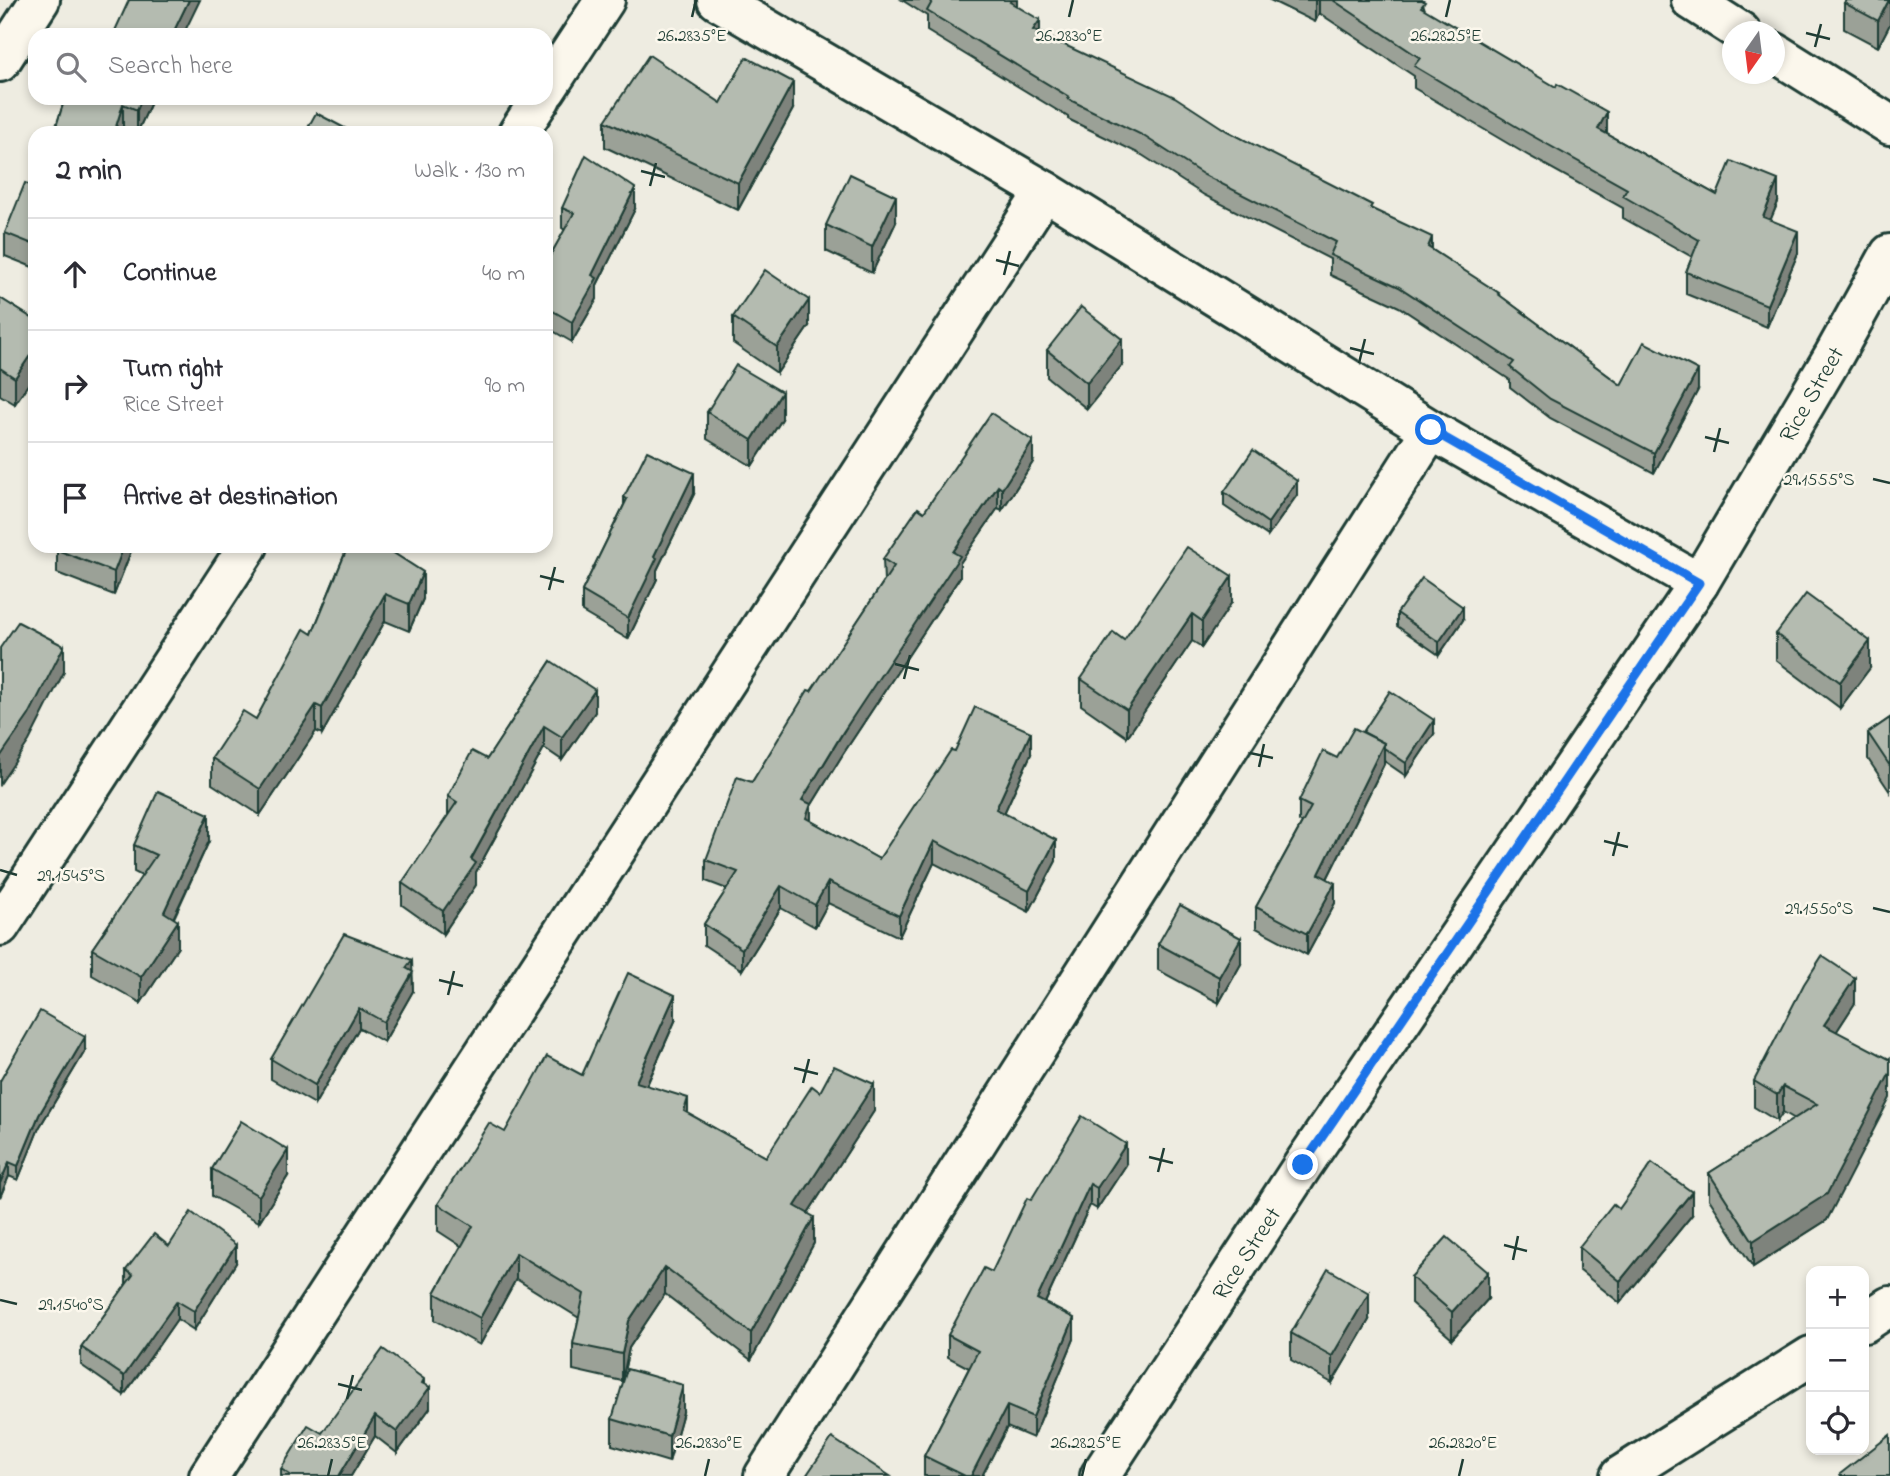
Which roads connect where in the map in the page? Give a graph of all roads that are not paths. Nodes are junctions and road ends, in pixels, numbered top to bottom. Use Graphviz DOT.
graph roads {
  1 [pos="40,0"];
  2 [pos="605,0"];
  3 [pos="717,0"];
  4 [pos="1691,0"];
  5 [pos="1724,21"];
  6 [pos="1785,59"];
  7 [pos="0,62"];
  8 [pos="553,79"];
  9 [pos="536,105"];
  10 [pos="1890,125"];
  11 [pos="523,126"];
  12 [pos="1045,191"];
  13 [pos="1890,254"];
  14 [pos="1431,430"];
  15 [pos="243,553"];
  16 [pos="1699,583"];
  17 [pos="0,926"];
  18 [pos="1890,1306"];
  19 [pos="1869,1320"];
  20 [pos="1806,1359"];
  21 [pos="209,1476"];
  22 [pos="764,1476"];
  23 [pos="1100,1476"];
  24 [pos="1620,1476"];
  1 -- 7 [label="street"];
  2 -- 8 [label="street"];
  3 -- 12 [label="street"];
  4 -- 5 [label="street"];
  6 -- 10 [label="street"];
  9 -- 11 [label="street"];
  12 -- 14 [label="street"];
  12 -- 21 [label="street"];
  13 -- 16 [label="street, Rice Street"];
  14 -- 16 [label="street"];
  14 -- 22 [label="street"];
  15 -- 17 [label="street"];
  16 -- 23 [label="street, Rice Street"];
  18 -- 19 [label="street"];
  20 -- 24 [label="street"];
}
